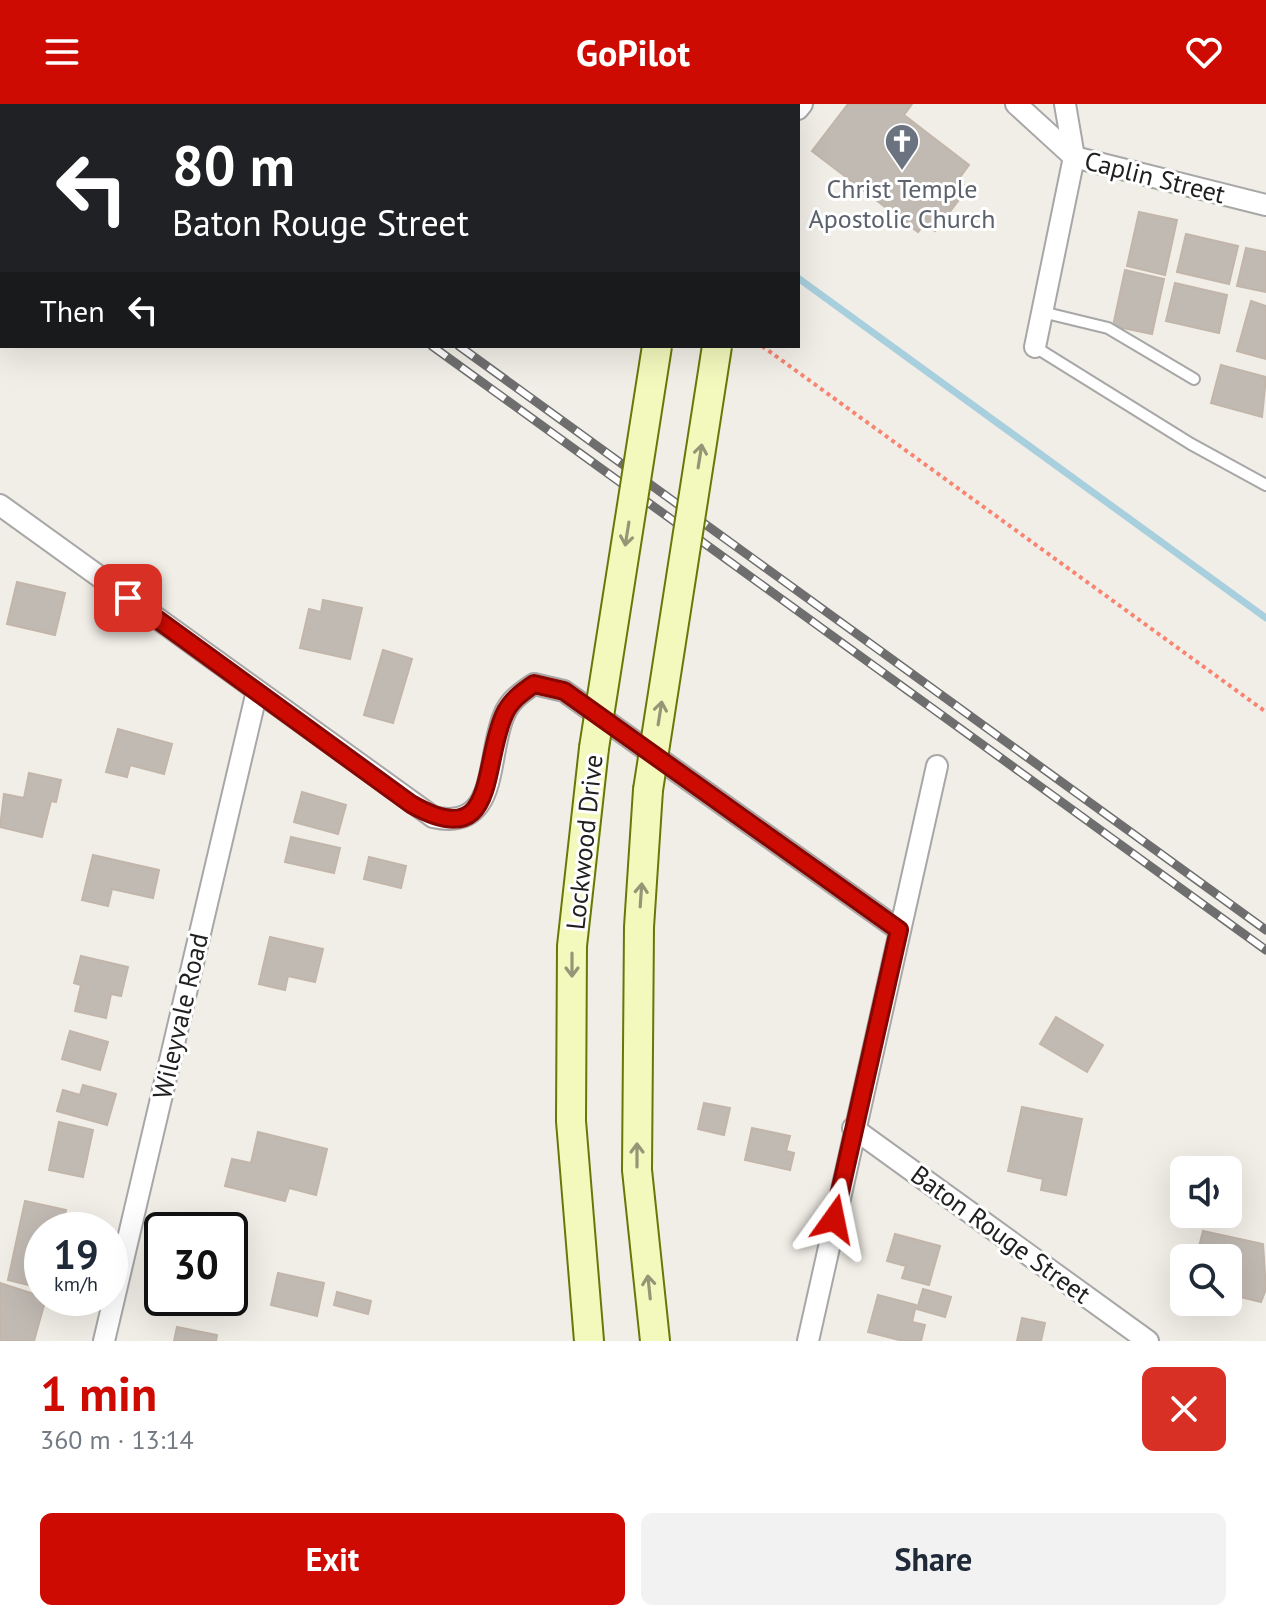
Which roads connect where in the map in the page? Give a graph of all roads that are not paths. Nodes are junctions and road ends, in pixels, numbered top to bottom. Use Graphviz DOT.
graph roads {
  1 [pos="1016,104"];
  2 [pos="1065,104"];
  3 [pos="1074,157"];
  4 [pos="1266,205"];
  5 [pos="1042,312"];
  6 [pos="1035,347"];
  7 [pos="657,348"];
  8 [pos="717,348"];
  9 [pos="1194,379"];
  10 [pos="1266,485"];
  11 [pos="0,505"];
  12 [pos="257,691"];
  13 [pos="937,766"];
  14 [pos="899,930"];
  15 [pos="853,1128"];
  16 [pos="104,1341"];
  17 [pos="589,1341"];
  18 [pos="655,1341"];
  19 [pos="808,1341"];
  20 [pos="1148,1341"];
  1 -- 3 [label="street, Caplin Street"];
  2 -- 3 [label="street"];
  3 -- 4 [label="street, Caplin Street"];
  3 -- 5 [label="street"];
  5 -- 6 [label="street"];
  5 -- 9 [label="lane"];
  6 -- 10 [label="lane"];
  7 -- 17 [label="main road, Lockwood Drive, one-way, bridge"];
  18 -- 8 [label="main road, one-way, bridge"];
  11 -- 12 [label="street"];
  12 -- 14 [label="street"];
  12 -- 16 [label="street, Wileyvale Road"];
  13 -- 14 [label="street"];
  14 -- 15 [label="street"];
  15 -- 19 [label="street"];
  15 -- 20 [label="street, Baton Rouge Street"];
}
